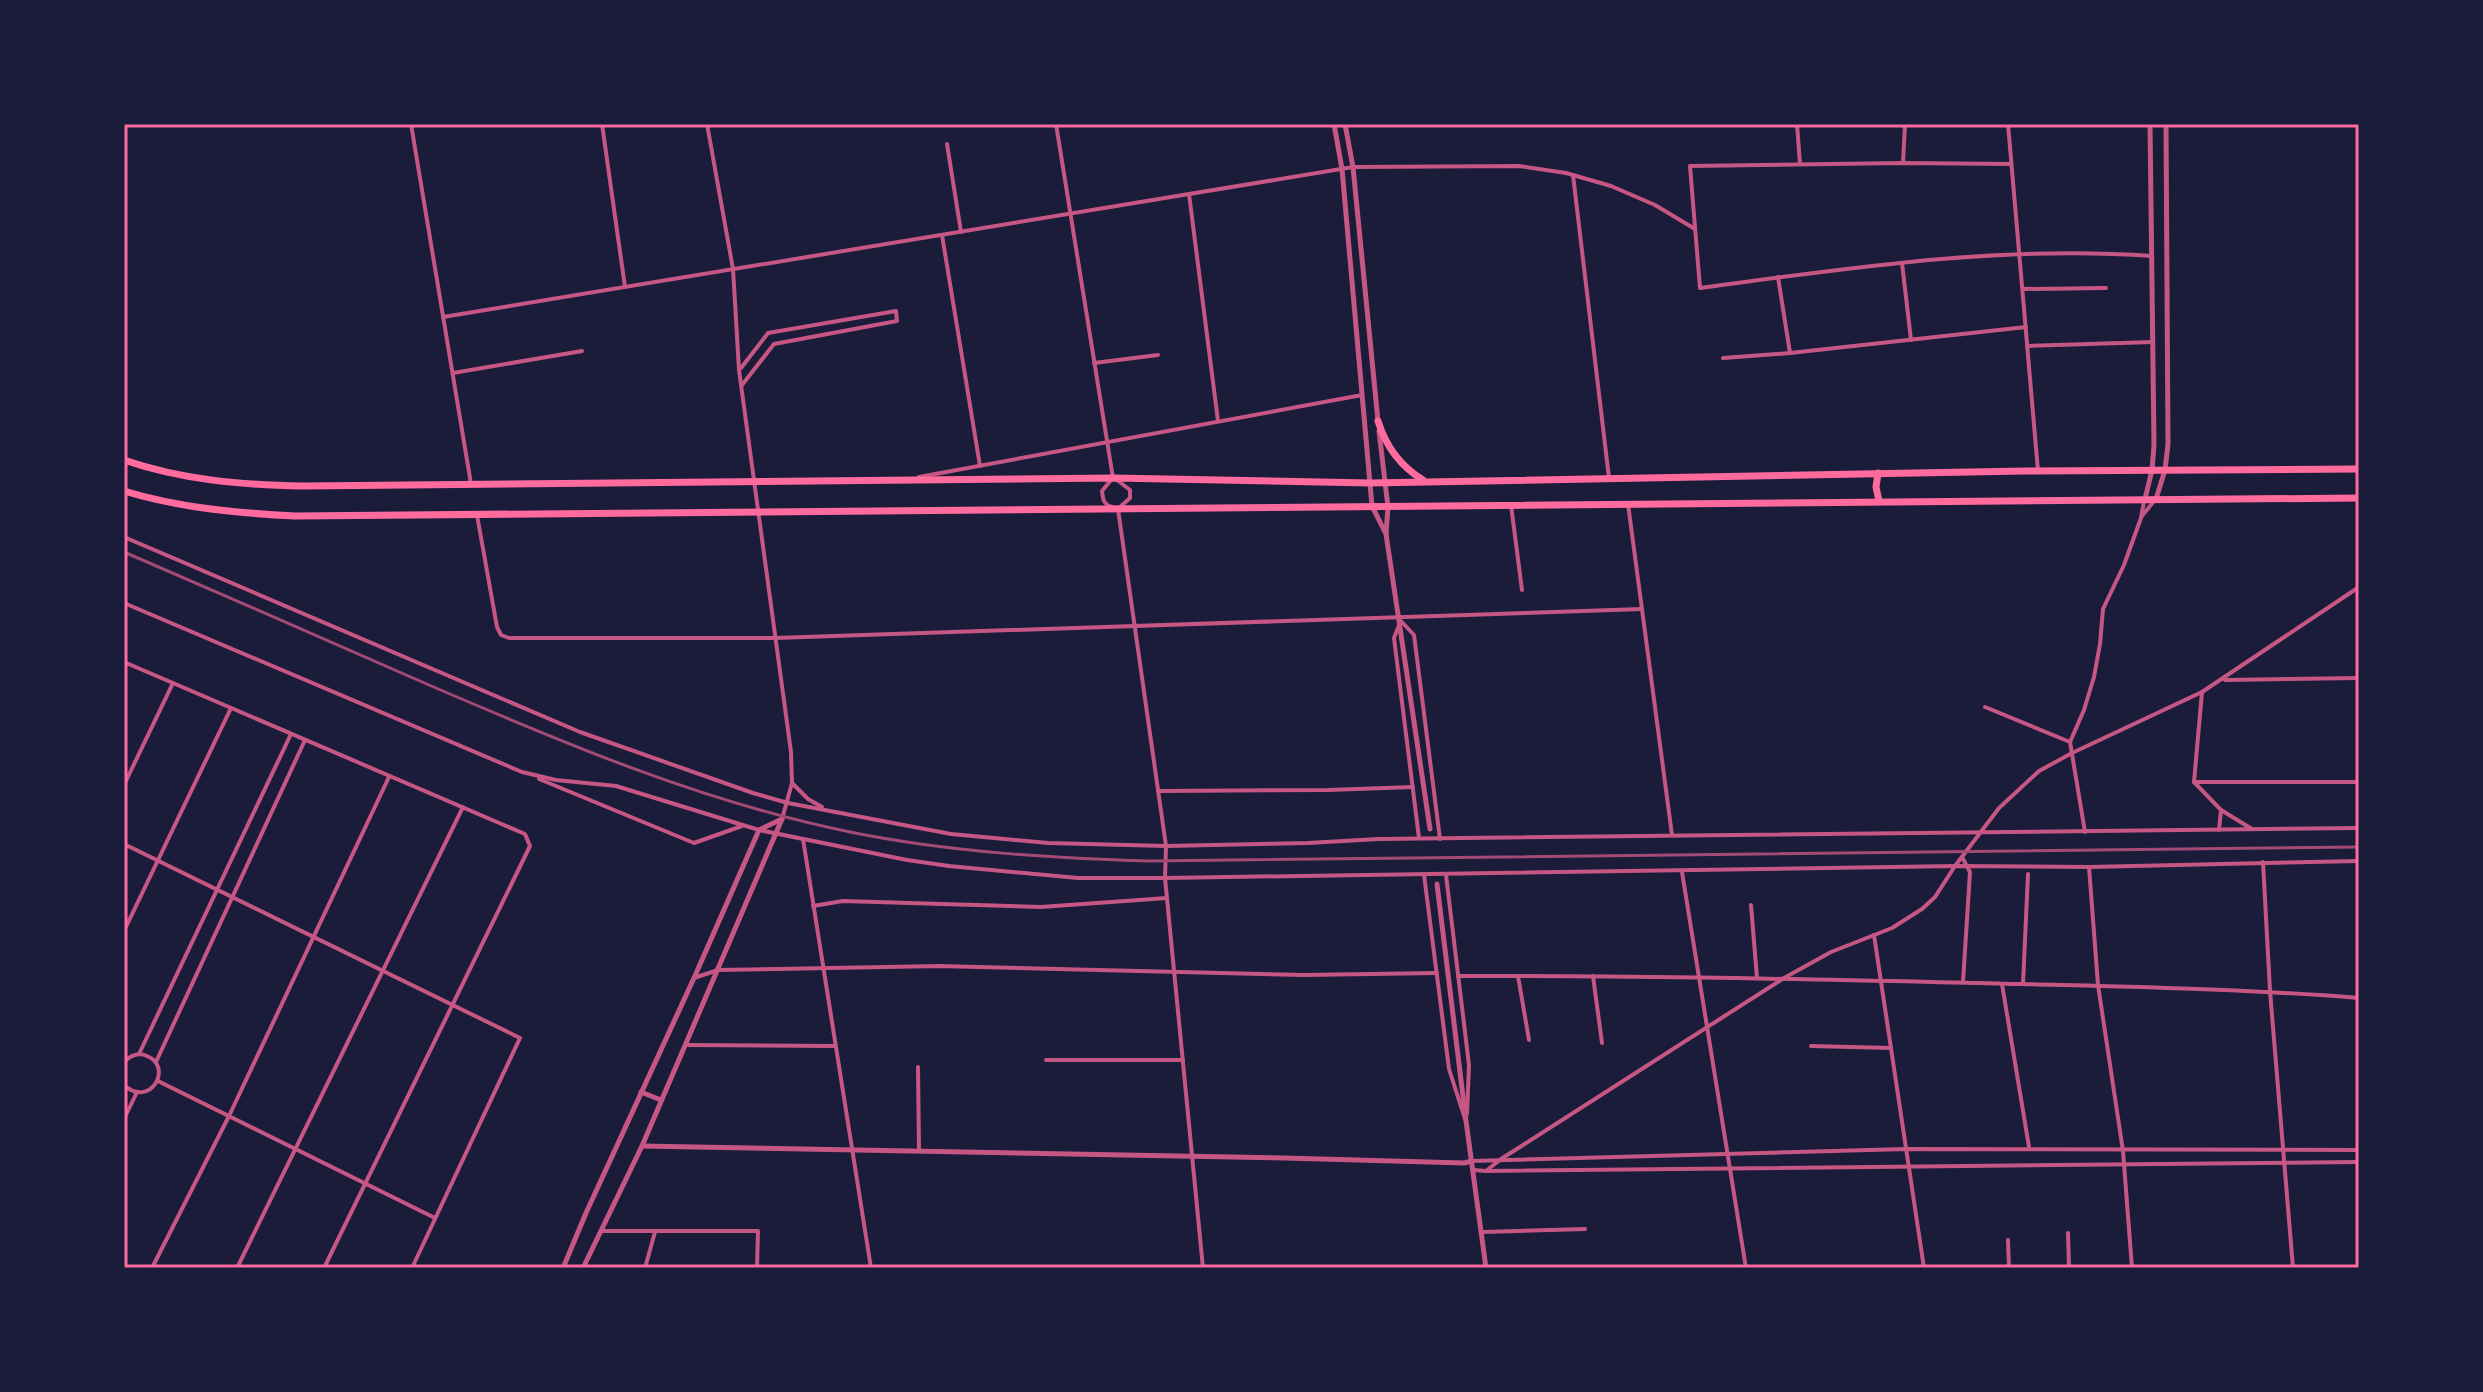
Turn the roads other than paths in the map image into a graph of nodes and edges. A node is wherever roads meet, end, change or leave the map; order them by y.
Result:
1 (421, 124) edge
2 (602, 124) edge
3 (707, 124) edge
4 (1056, 124) edge
5 (1334, 124) edge
6 (1345, 124) edge
7 (1797, 124) edge
8 (1905, 124) edge
9 (2008, 124) edge
10 (2150, 124) edge
11 (2166, 124) edge
12 (412, 125) edge
13 (947, 144) dead end
14 (1903, 163) junction
15 (1800, 164) junction
16 (2011, 164) junction
17 (1353, 167) junction
18 (1342, 169) junction
19 (1573, 175) junction
20 (1189, 194) junction
21 (1070, 214) junction
22 (1695, 229) junction
23 (961, 232) junction
24 (941, 235) junction
25 (2020, 254) junction
26 (2152, 256) junction
27 (1902, 263) junction
28 (733, 269) junction
29 (1778, 277) junction
30 (625, 287) junction
31 (2106, 288) dead end
32 (2023, 289) junction
33 (443, 317) junction
34 (827, 323) junction
35 (2026, 327) junction
36 (828, 334) junction
37 (1911, 340) junction
38 (2153, 342) junction
39 (2027, 346) junction
40 (582, 351) dead end
41 (1790, 353) junction
42 (1158, 355) dead end
43 (1723, 358) dead end
44 (1094, 363) junction
45 (739, 370) junction
46 (453, 373) junction
47 (742, 385) junction
48 (1362, 395) junction
49 (1218, 421) junction
50 (1378, 421) junction
51 (1107, 442) junction
52 (124, 460) edge
53 (980, 466) junction
54 (2359, 469) edge
55 (2152, 470) junction
56 (2165, 470) junction
57 (2038, 471) junction
58 (1878, 473) junction
59 (1113, 478) junction
60 (1609, 478) junction
61 (895, 481) junction
62 (1425, 481) junction
63 (753, 483) junction
64 (1370, 483) junction
65 (1385, 483) junction
66 (471, 484) junction
67 (124, 491) edge
68 (2359, 498) edge
69 (2145, 499) junction
70 (2156, 499) junction
71 (1879, 501) junction
72 (1628, 504) junction
73 (1511, 505) junction
74 (1372, 506) junction
75 (1388, 507) junction
76 (1118, 509) junction
77 (758, 513) junction
78 (477, 515) junction
79 (2141, 518) junction
80 (1386, 534) junction
81 (124, 537) edge
82 (2359, 587) edge
83 (1522, 590) dead end
84 (124, 603) edge
85 (1642, 609) junction
86 (1399, 620) junction
87 (1135, 625) junction
88 (775, 638) junction
89 (124, 662) edge
90 (2359, 678) edge
91 (2223, 680) junction
92 (173, 683) junction
93 (2202, 692) junction
94 (1985, 707) dead end
95 (231, 708) junction
96 (291, 734) junction
97 (305, 740) junction
98 (2070, 742) junction
99 (2072, 753) junction
100 (522, 772) junction
101 (389, 776) junction
102 (2194, 782) junction
103 (2359, 782) edge
104 (792, 783) junction
105 (124, 785) edge
106 (1413, 787) junction
107 (1158, 791) junction
108 (788, 803) junction
109 (463, 807) junction
110 (2221, 810) junction
111 (831, 811) junction
112 (782, 819) junction
113 (744, 825) junction
114 (2359, 828) edge
115 (1430, 829) dead end
116 (2253, 829) junction
117 (759, 830) junction
118 (2219, 830) junction
119 (2085, 832) junction
120 (1979, 833) junction
121 (776, 834) junction
122 (1672, 836) junction
123 (803, 839) junction
124 (1419, 839) junction
125 (1440, 839) junction
126 (124, 844) edge
127 (1166, 846) junction
128 (1962, 857) junction
129 (158, 860) junction
130 (2359, 861) edge
131 (2263, 862) junction
132 (1955, 866) junction
133 (1967, 866) junction
134 (2089, 867) junction
135 (1682, 871) junction
136 (2028, 874) dead end
137 (1424, 875) junction
138 (1446, 875) junction
139 (1165, 878) junction
140 (1437, 884) dead end
141 (217, 889) junction
142 (232, 897) junction
143 (1167, 898) junction
144 (1751, 905) dead end
145 (813, 906) junction
146 (124, 931) edge
147 (1874, 935) junction
148 (314, 937) junction
149 (823, 967) junction
150 (383, 970) junction
151 (718, 970) junction
152 (1174, 972) junction
153 (1437, 973) junction
154 (1458, 976) junction
155 (1518, 976) junction
156 (1593, 976) junction
157 (1698, 977) junction
158 (694, 978) junction
159 (1757, 978) junction
160 (1784, 978) junction
161 (1880, 980) junction
162 (1963, 982) junction
163 (2002, 984) junction
164 (2023, 984) junction
165 (2098, 985) junction
166 (2270, 991) junction
167 (2359, 998) edge
168 (453, 1005) junction
169 (1707, 1028) junction
170 (1529, 1040) dead end
171 (1602, 1043) dead end
172 (685, 1045) junction
173 (836, 1046) junction
174 (1811, 1046) dead end
175 (1891, 1048) junction
176 (139, 1054) junction
177 (1046, 1060) dead end
178 (1183, 1060) junction
179 (124, 1062) edge
180 (156, 1062) junction
181 (918, 1067) dead end
182 (158, 1081) junction
183 (124, 1085) edge
184 (137, 1092) junction
185 (641, 1092) junction
186 (661, 1100) junction
187 (229, 1116) junction
188 (124, 1119) edge
189 (1466, 1121) junction
190 (642, 1146) junction
191 (2029, 1148) junction
192 (295, 1149) junction
193 (1906, 1149) junction
194 (852, 1150) junction
195 (2284, 1150) junction
196 (2359, 1150) edge
197 (919, 1151) junction
198 (2123, 1151) junction
199 (1727, 1152) junction
200 (1192, 1156) junction
201 (1501, 1159) junction
202 (1472, 1161) junction
203 (2359, 1162) edge
204 (1464, 1163) junction
205 (2285, 1163) junction
206 (2124, 1165) junction
207 (1909, 1166) junction
208 (1730, 1168) junction
209 (1473, 1170) junction
210 (1486, 1171) junction
211 (366, 1184) junction
212 (435, 1218) junction
213 (1585, 1229) dead end
214 (599, 1231) junction
215 (655, 1231) junction
216 (1482, 1232) junction
217 (2068, 1233) dead end
218 (2008, 1240) dead end
219 (152, 1268) edge
220 (237, 1268) edge
221 (324, 1268) edge
222 (412, 1268) edge
223 (563, 1268) edge
224 (583, 1268) edge
225 (645, 1268) edge
226 (757, 1268) edge
227 (871, 1268) edge
228 (1203, 1268) edge
229 (1486, 1268) edge
230 (1746, 1268) edge
231 (1924, 1268) edge
232 (2009, 1268) edge
233 (2069, 1268) edge
234 (2132, 1268) edge
235 (2293, 1268) edge

1 - 12 street
2 - 30 street
3 - 28 street
4 - 21 street
5 - 18 street
6 - 17 street
7 - 15 street
8 - 14 street
9 - 16 street
10 - 26 street
11 - 56 street
12 - 33 street
13 - 23 street
14 - 15 street
14 - 16 street
15 - 22 street
16 - 25 street
17 - 18 street
17 - 19 street
17 - 50 street
18 - 20 street
18 - 48 street
19 - 22 street
19 - 60 street
20 - 21 street
20 - 49 street
21 - 23 street
21 - 44 street
22 - 29 street
23 - 24 street
24 - 28 street
24 - 53 street
25 - 26 street
25 - 27 street
25 - 32 street
26 - 38 street
27 - 29 street
27 - 37 street
28 - 30 street
28 - 45 street
29 - 41 street
30 - 33 street
31 - 32 street
32 - 35 street
33 - 46 street
34 - 36 street
34 - 36 street
34 - 45 street
35 - 37 street
35 - 39 street
36 - 47 street
37 - 41 street
38 - 39 street
38 - 55 street
39 - 57 street
40 - 46 street
41 - 43 street
42 - 44 street
44 - 51 street
45 - 47 street
46 - 66 street
47 - 63 street
48 - 49 street
48 - 64 street
49 - 51 street
50 - 62 main road
50 - 65 street
51 - 53 street
51 - 59 street
52 - 66 main road
53 - 61 street
54 - 56 main road
55 - 56 main road
55 - 57 main road
55 - 69 street
56 - 70 street
57 - 58 main road
58 - 60 main road
58 - 71 main road
59 - 61 main road
59 - 64 main road
59 - 76 street
59 - 76 street
60 - 62 main road
61 - 63 main road
62 - 65 main road
63 - 66 main road
63 - 77 street
64 - 65 main road
64 - 74 street
65 - 75 street
67 - 78 main road
68 - 70 main road
69 - 70 main road
69 - 71 main road
69 - 79 street
70 - 79 street
71 - 72 main road
72 - 73 main road
72 - 85 street
73 - 75 main road
73 - 83 street
74 - 75 main road
74 - 76 main road
74 - 80 street
75 - 80 street
76 - 77 main road
76 - 87 street
77 - 78 main road
77 - 88 street
78 - 88 street
79 - 98 street
80 - 86 street
81 - 108 street
82 - 91 street
84 - 100 street
85 - 86 street
85 - 122 street
86 - 87 street
86 - 106 street
86 - 115 street
86 - 125 street
87 - 88 street
87 - 107 street
88 - 104 street
89 - 92 street
90 - 91 street
91 - 93 street
92 - 95 street
92 - 105 street
93 - 99 street
93 - 102 street
94 - 98 street
95 - 96 street
95 - 129 street
96 - 97 street
96 - 141 street
97 - 101 street
97 - 142 street
98 - 99 street
99 - 119 street
99 - 120 street
100 - 113 street
100 - 113 street
101 - 109 street
101 - 148 street
102 - 103 street
102 - 110 street
104 - 108 street
104 - 111 street
106 - 107 street
106 - 124 street
107 - 127 street
108 - 111 street
108 - 112 street
109 - 150 street
109 - 168 street
110 - 116 street
110 - 118 street
111 - 127 street
112 - 117 street
112 - 121 street
113 - 117 street
114 - 116 street
116 - 118 street
117 - 121 street
117 - 158 street
118 - 119 street
119 - 120 street
120 - 122 street
120 - 128 street
121 - 123 street
121 - 151 street
122 - 125 street
123 - 139 street
123 - 145 street
124 - 125 street
124 - 127 street
126 - 129 street
127 - 139 street
128 - 132 street
128 - 133 street
129 - 141 street
129 - 146 street
130 - 131 street
131 - 134 street
131 - 166 street
132 - 133 street
132 - 135 street
132 - 147 street
133 - 134 street
133 - 162 street
134 - 165 street
135 - 138 street
135 - 157 street
136 - 164 street
137 - 138 street
137 - 139 street
137 - 153 street
138 - 154 street
139 - 143 street
140 - 189 street
141 - 142 street
141 - 176 street
142 - 148 street
142 - 180 street
143 - 145 street
143 - 152 street
144 - 159 street
145 - 149 street
147 - 160 street
147 - 161 street
148 - 150 street
148 - 187 street
149 - 151 street
149 - 152 street
149 - 173 street
150 - 168 street
150 - 192 street
151 - 158 street
151 - 172 street
152 - 153 street
152 - 178 street
153 - 189 street
154 - 155 street
154 - 189 street
155 - 156 street
155 - 170 street
156 - 157 street
156 - 171 street
157 - 159 street
157 - 169 street
158 - 185 street
159 - 160 street
160 - 161 street
160 - 169 street
161 - 162 street
161 - 175 street
162 - 163 street
163 - 164 street
163 - 191 street
164 - 165 street
165 - 166 street
165 - 198 street
166 - 167 street
166 - 195 street
168 - 211 street
168 - 212 street
169 - 199 street
169 - 201 street
172 - 173 street
172 - 186 street
173 - 194 street
174 - 175 street
175 - 193 street
176 - 179 street
176 - 180 street
177 - 178 street
178 - 200 street
180 - 182 street
181 - 197 street
182 - 184 street
182 - 187 street
183 - 184 street
184 - 188 street
185 - 186 street
185 - 223 street
186 - 190 street
187 - 192 street
187 - 219 street
189 - 202 street
190 - 194 street
190 - 214 street
191 - 193 street
191 - 198 street
192 - 211 street
192 - 220 street
193 - 199 street
193 - 207 street
194 - 197 street
194 - 227 street
195 - 196 street
195 - 198 street
195 - 205 street
197 - 200 street
198 - 206 street
199 - 201 street
199 - 208 street
200 - 204 street
200 - 228 street
201 - 202 street
201 - 210 street
202 - 204 street
202 - 209 street
203 - 205 street
204 - 209 street
205 - 206 street
205 - 235 street
206 - 207 street
206 - 234 street
207 - 208 street
207 - 231 street
208 - 210 street
208 - 230 street
209 - 210 street
209 - 216 street
211 - 212 street
211 - 221 street
212 - 222 street
213 - 216 street
214 - 215 street
214 - 224 street
215 - 225 street
215 - 226 street
216 - 229 street
217 - 233 street
218 - 232 street

